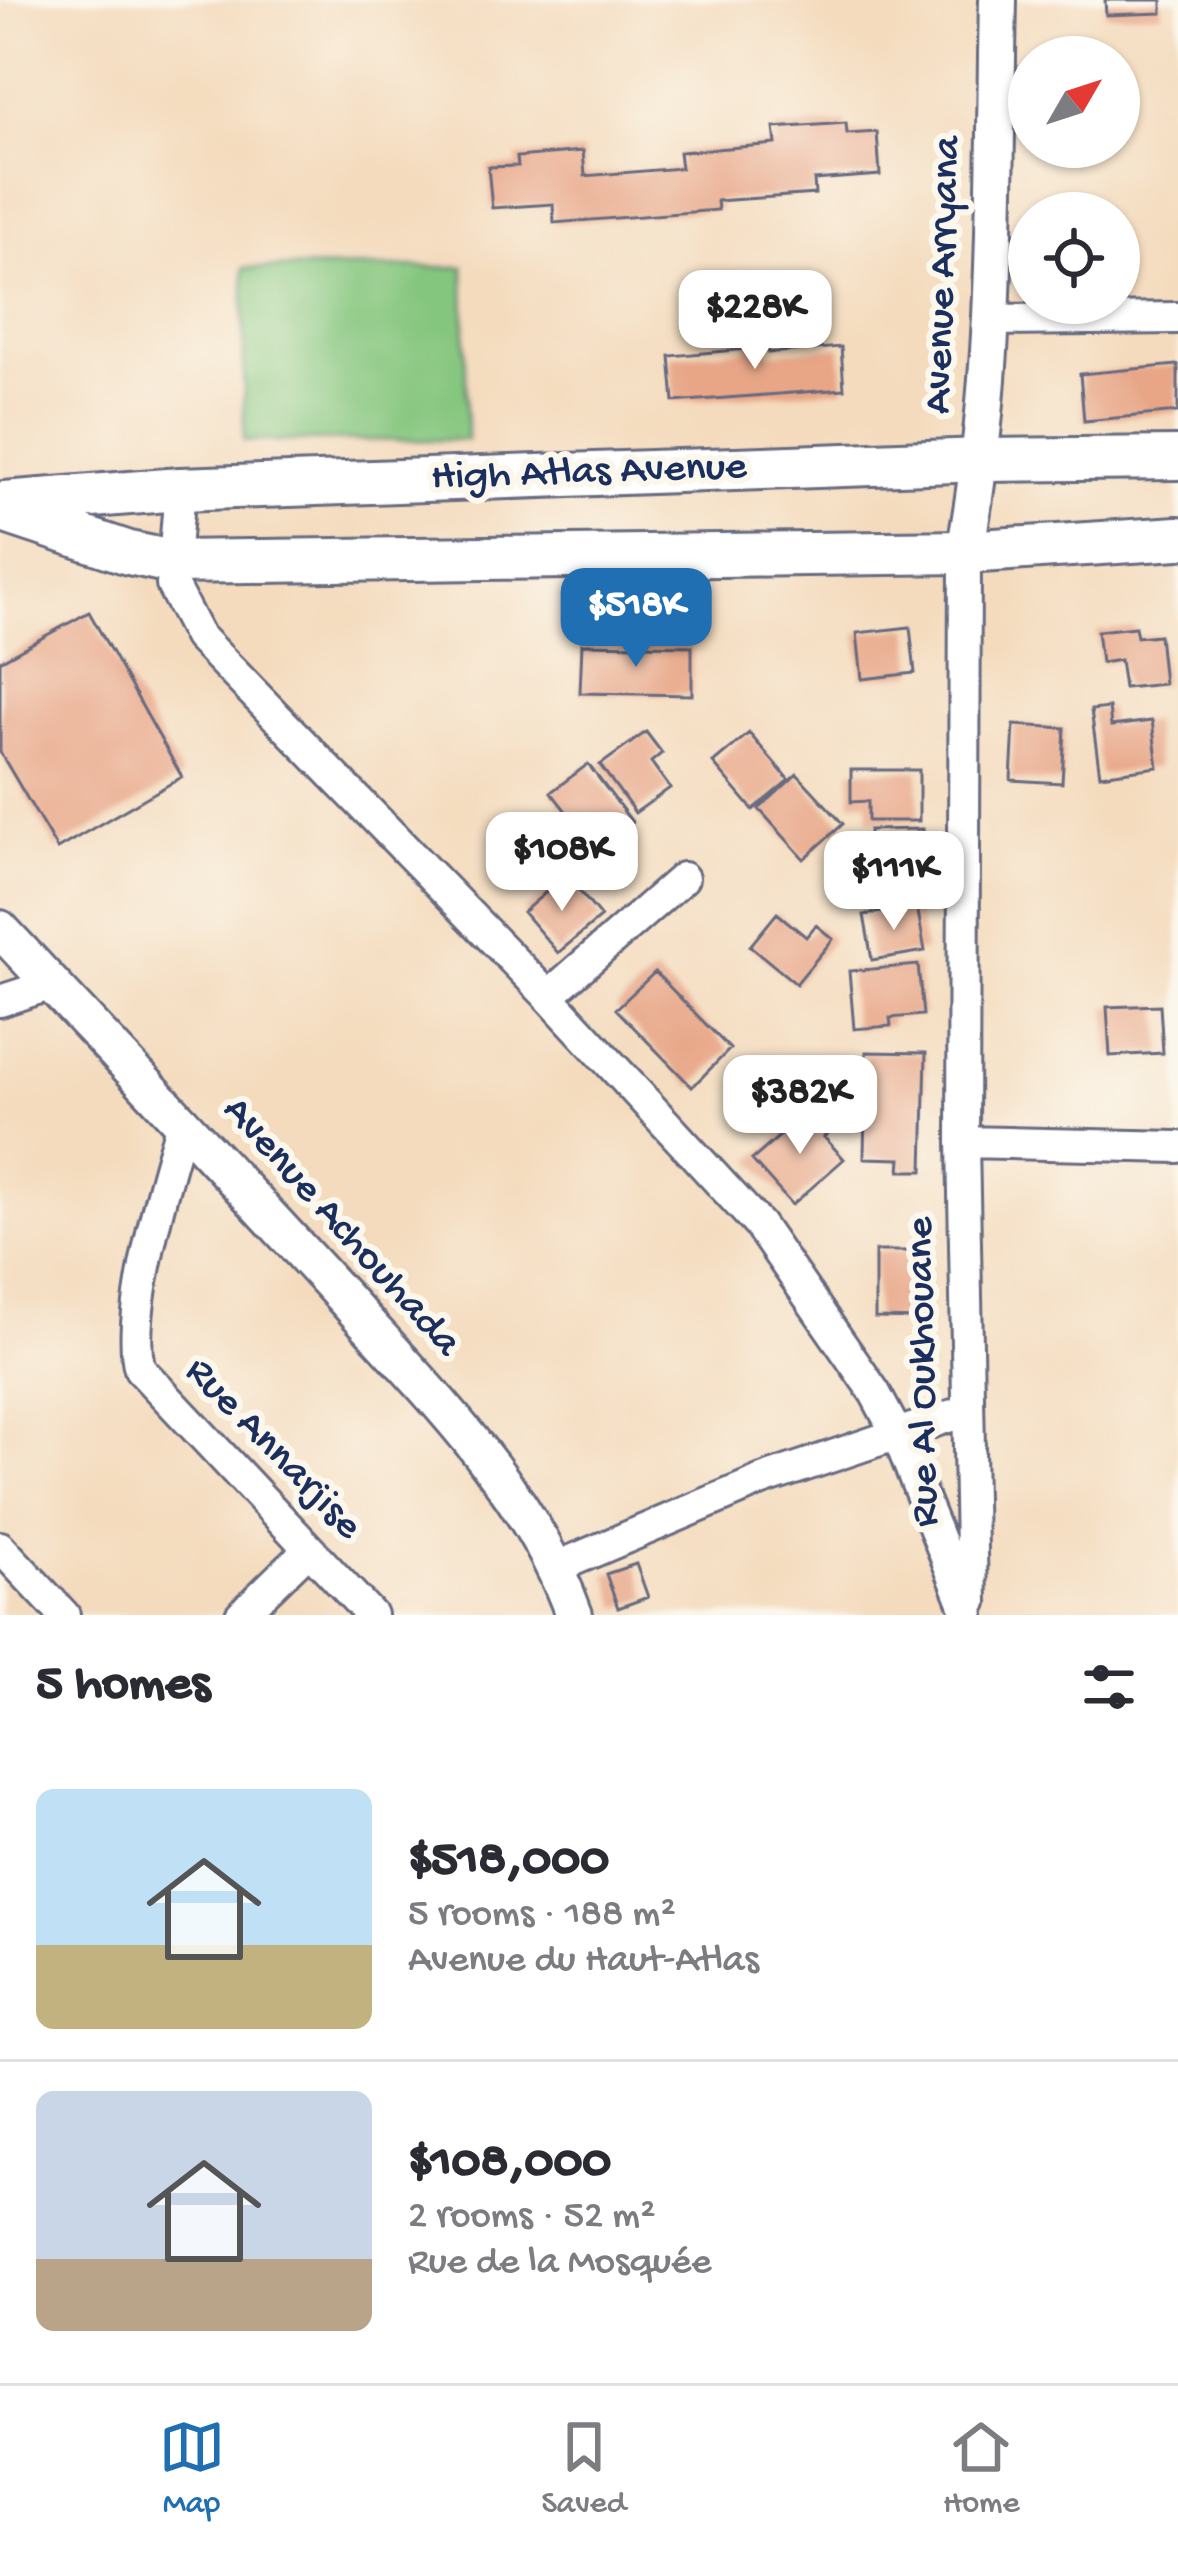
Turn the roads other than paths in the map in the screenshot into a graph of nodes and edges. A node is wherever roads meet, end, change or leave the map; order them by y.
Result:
1 (998, 0) edge
2 (1178, 317) edge
3 (992, 320) junction
4 (1178, 458) edge
5 (982, 460) junction
6 (180, 490) junction
7 (0, 507) edge
8 (1178, 538) edge
9 (965, 552) junction
10 (172, 562) junction
11 (683, 878) dead end
12 (0, 929) edge
13 (52, 985) junction
14 (548, 996) junction
15 (0, 1000) edge
16 (183, 1120) junction
17 (963, 1142) junction
18 (1178, 1147) edge
19 (968, 1410) junction
20 (897, 1434) junction
21 (0, 1546) edge
22 (309, 1549) junction
23 (557, 1567) junction
24 (64, 1615) edge
25 (242, 1615) edge
26 (371, 1615) edge
27 (574, 1615) edge
28 (971, 1615) edge

1 - 3 street, Avenue Arryana
2 - 3 street
3 - 5 street, Avenue Arryana
4 - 5 main road, High Atlas Avenue
5 - 6 main road, High Atlas Avenue
5 - 9 street, Avenue Arryana
6 - 7 main road, High Atlas Avenue
6 - 10 street
7 - 10 main road
8 - 9 main road
9 - 10 main road
9 - 17 street, Rue Al Oukhouane
10 - 14 street
11 - 14 street
12 - 13 street, Avenue Achouhada
13 - 15 street
13 - 16 street, Avenue Achouhada
14 - 20 street
16 - 22 street, Rue Annarjise
16 - 23 street, Avenue Achouhada
17 - 18 street
17 - 19 street, Rue Al Oukhouane
19 - 20 street
19 - 28 street, Rue Al Oukhouane
20 - 23 street
20 - 28 street
21 - 24 street
22 - 25 street
22 - 26 street, Rue Annarjise
23 - 27 street, Avenue Achouhada

